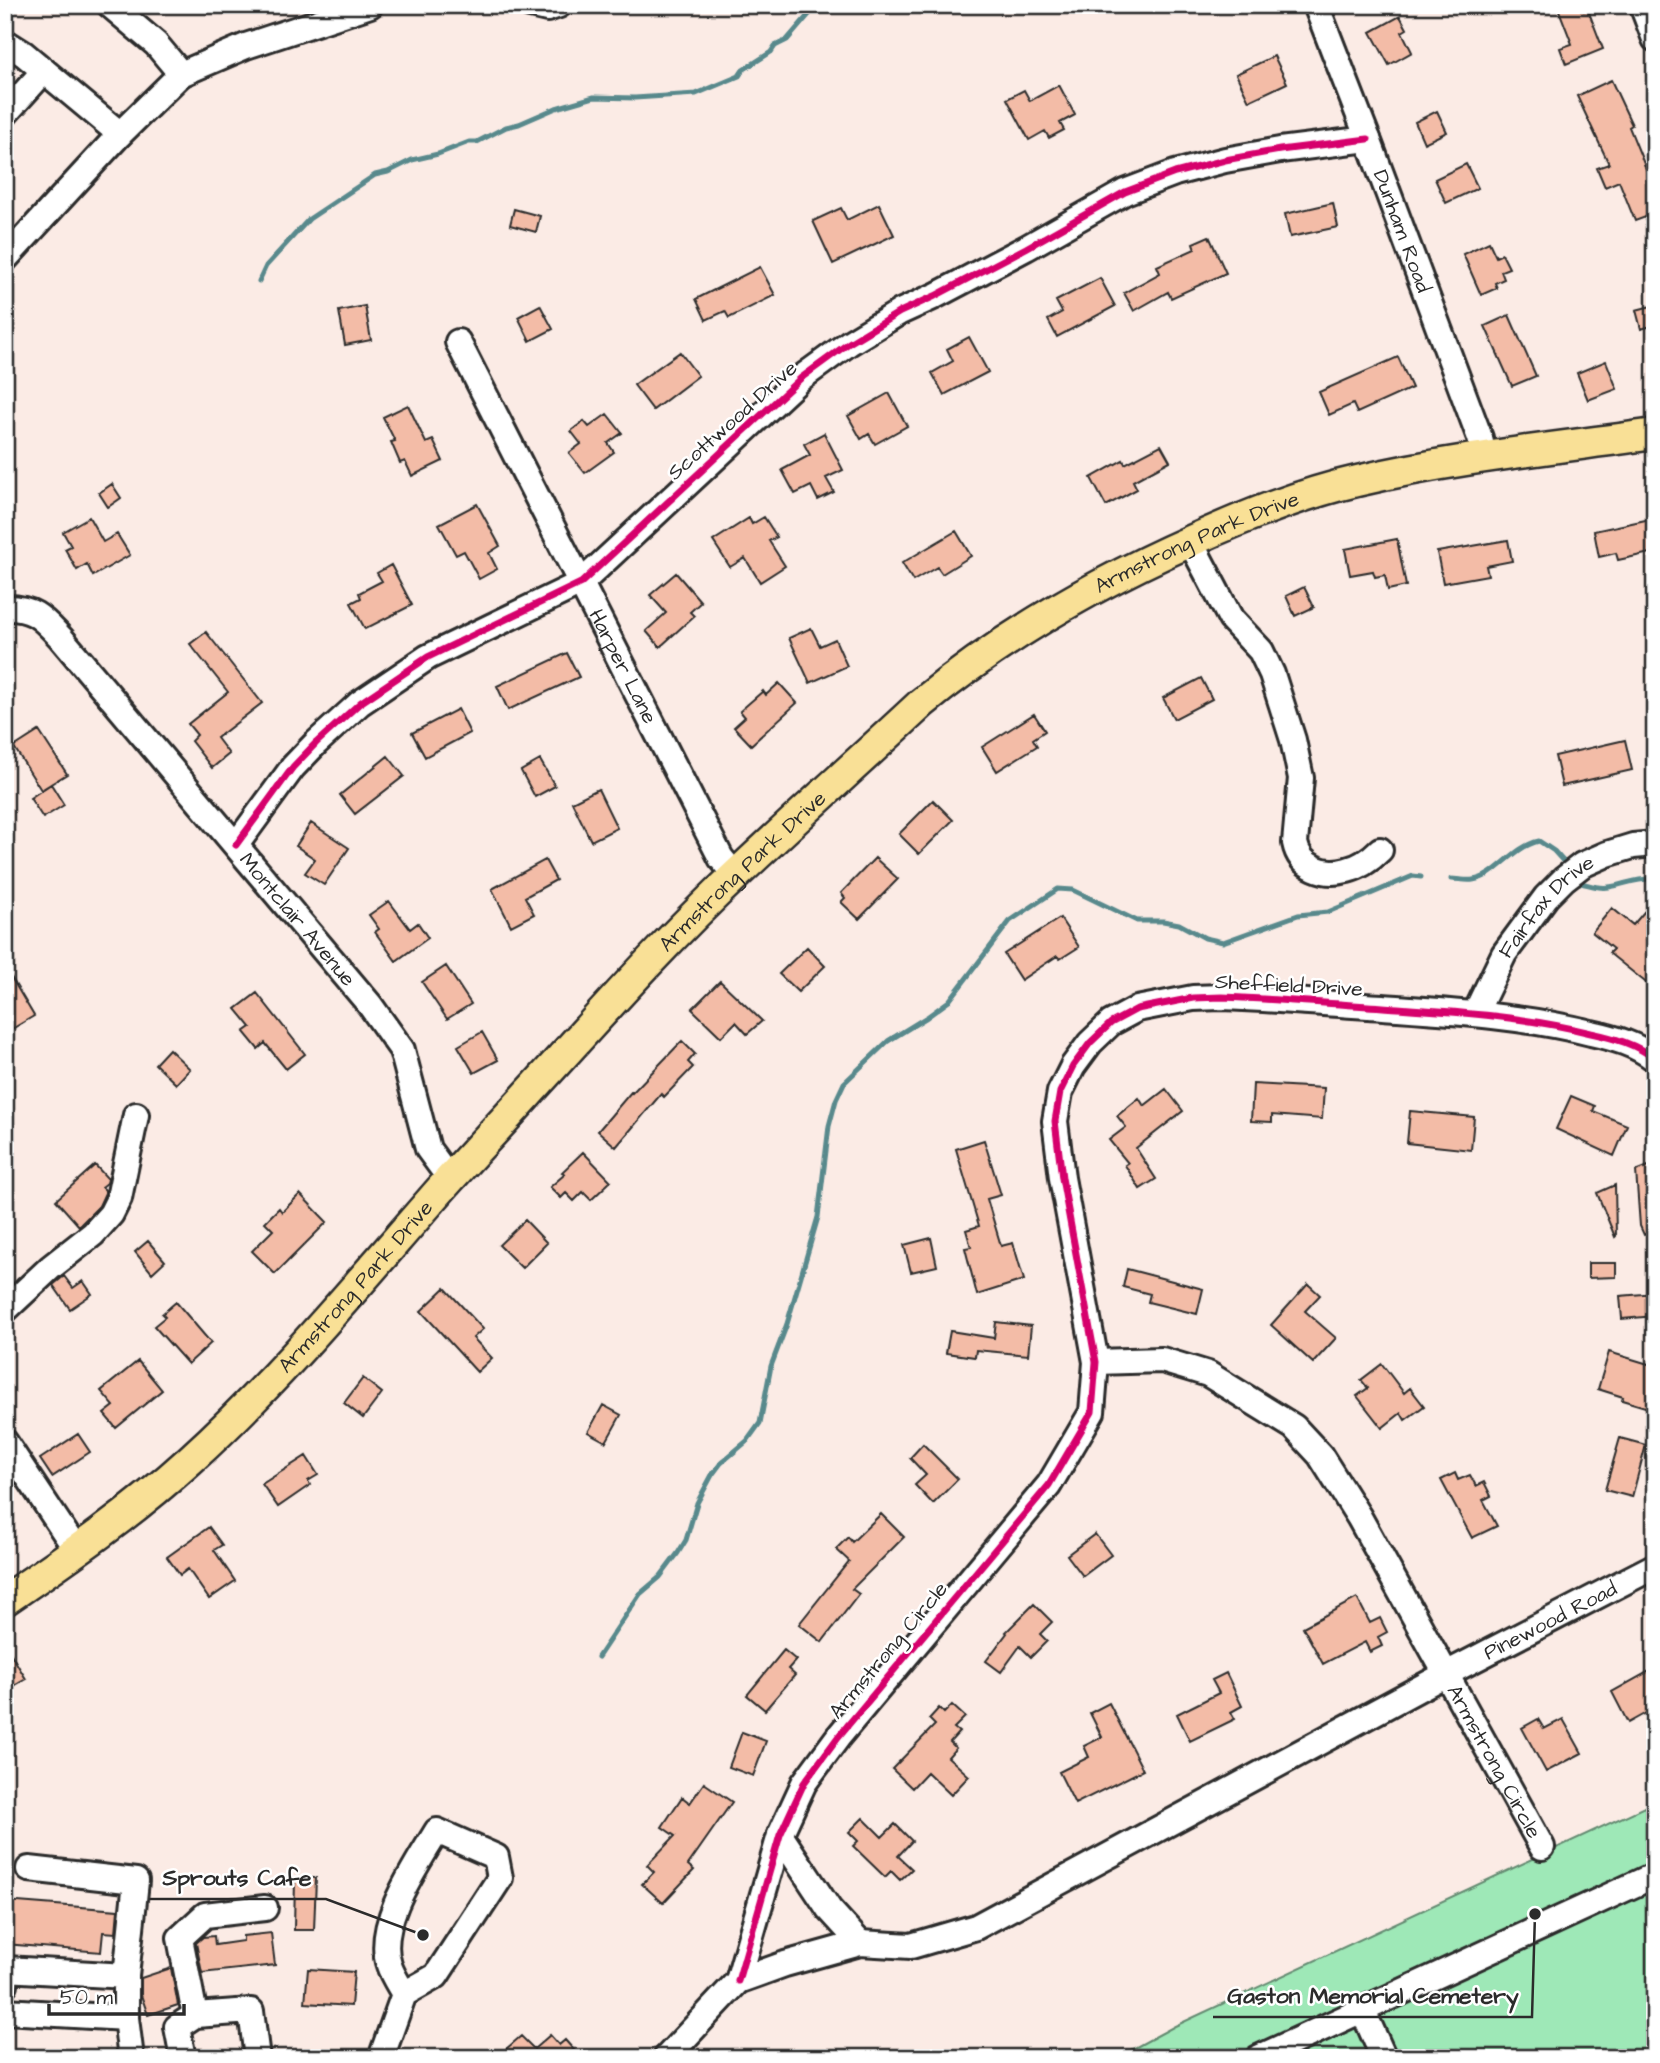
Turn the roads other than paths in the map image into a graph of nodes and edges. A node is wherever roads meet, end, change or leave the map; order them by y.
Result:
1 (110, 5) edge
2 (370, 5) edge
3 (530, 5) edge
4 (559, 5) edge
5 (1316, 5) edge
6 (1642, 5) edge
7 (1655, 39) edge
8 (5, 42) edge
9 (44, 71) junction
10 (181, 74) junction
11 (5, 114) edge
12 (120, 134) junction
13 (1368, 139) junction
14 (5, 259) edge
15 (458, 342) dead end
16 (1655, 434) edge
17 (1484, 457) junction
18 (1190, 541) junction
19 (581, 583) junction
20 (5, 608) edge
21 (1655, 844) edge
22 (236, 845) junction
23 (1380, 850) dead end
24 (735, 875) junction
25 (1475, 1014) junction
26 (1655, 1059) edge
27 (136, 1115) dead end
28 (450, 1179) junction
29 (5, 1310) edge
30 (1096, 1362) junction
31 (5, 1442) edge
32 (76, 1551) junction
33 (1655, 1566) edge
34 (5, 1600) edge
35 (1446, 1674) junction
36 (780, 1835) junction
37 (1542, 1847) dead end
38 (29, 1869) dead end
39 (1655, 1875) edge
40 (265, 1908) dead end
41 (860, 1943) junction
42 (126, 1976) junction
43 (738, 1981) junction
44 (5, 1984) edge
45 (404, 1994) junction
46 (1362, 2009) junction
47 (5, 2011) edge
48 (195, 2015) junction
49 (126, 2018) junction
50 (131, 2058) edge
51 (183, 2058) edge
52 (257, 2058) edge
53 (382, 2058) edge
54 (666, 2058) edge
55 (1258, 2058) edge
56 (1384, 2058) edge

1 - 10 street
2 - 10 street
3 - 4 street
5 - 13 street, Dunham Road
6 - 7 street
8 - 9 street
9 - 11 street
9 - 12 street
10 - 12 street
12 - 14 street
13 - 17 street, Dunham Road
13 - 19 street, Scottwood Drive
15 - 19 street, Harper Lane
16 - 17 main road, Armstrong Park Drive
17 - 18 main road, Armstrong Park Drive
18 - 23 street
18 - 24 main road, Armstrong Park Drive
19 - 22 street, Scottwood Drive
19 - 24 street, Harper Lane
20 - 22 street, Montclair Avenue
21 - 25 street, Fairfax Drive
22 - 28 street, Montclair Avenue
24 - 28 main road, Armstrong Park Drive
25 - 26 street, Sheffield Drive
25 - 30 street, Sheffield Drive
27 - 29 street
28 - 32 main road, Armstrong Park Drive
30 - 35 street, Armstrong Circle
30 - 36 street, Armstrong Circle
31 - 32 street
32 - 34 main road, Armstrong Park Drive
33 - 35 street, Pinewood Road
35 - 37 street, Armstrong Circle
35 - 41 street, Armstrong Circle
36 - 41 street
36 - 43 street, Armstrong Circle
38 - 42 street
39 - 46 street
40 - 48 street
41 - 43 street, Armstrong Circle
42 - 44 street
42 - 49 street
43 - 54 street, Armstrong Circle
45 - 45 street
45 - 53 street
46 - 55 street
46 - 56 street
47 - 49 street
48 - 51 street
48 - 52 street
49 - 50 street

